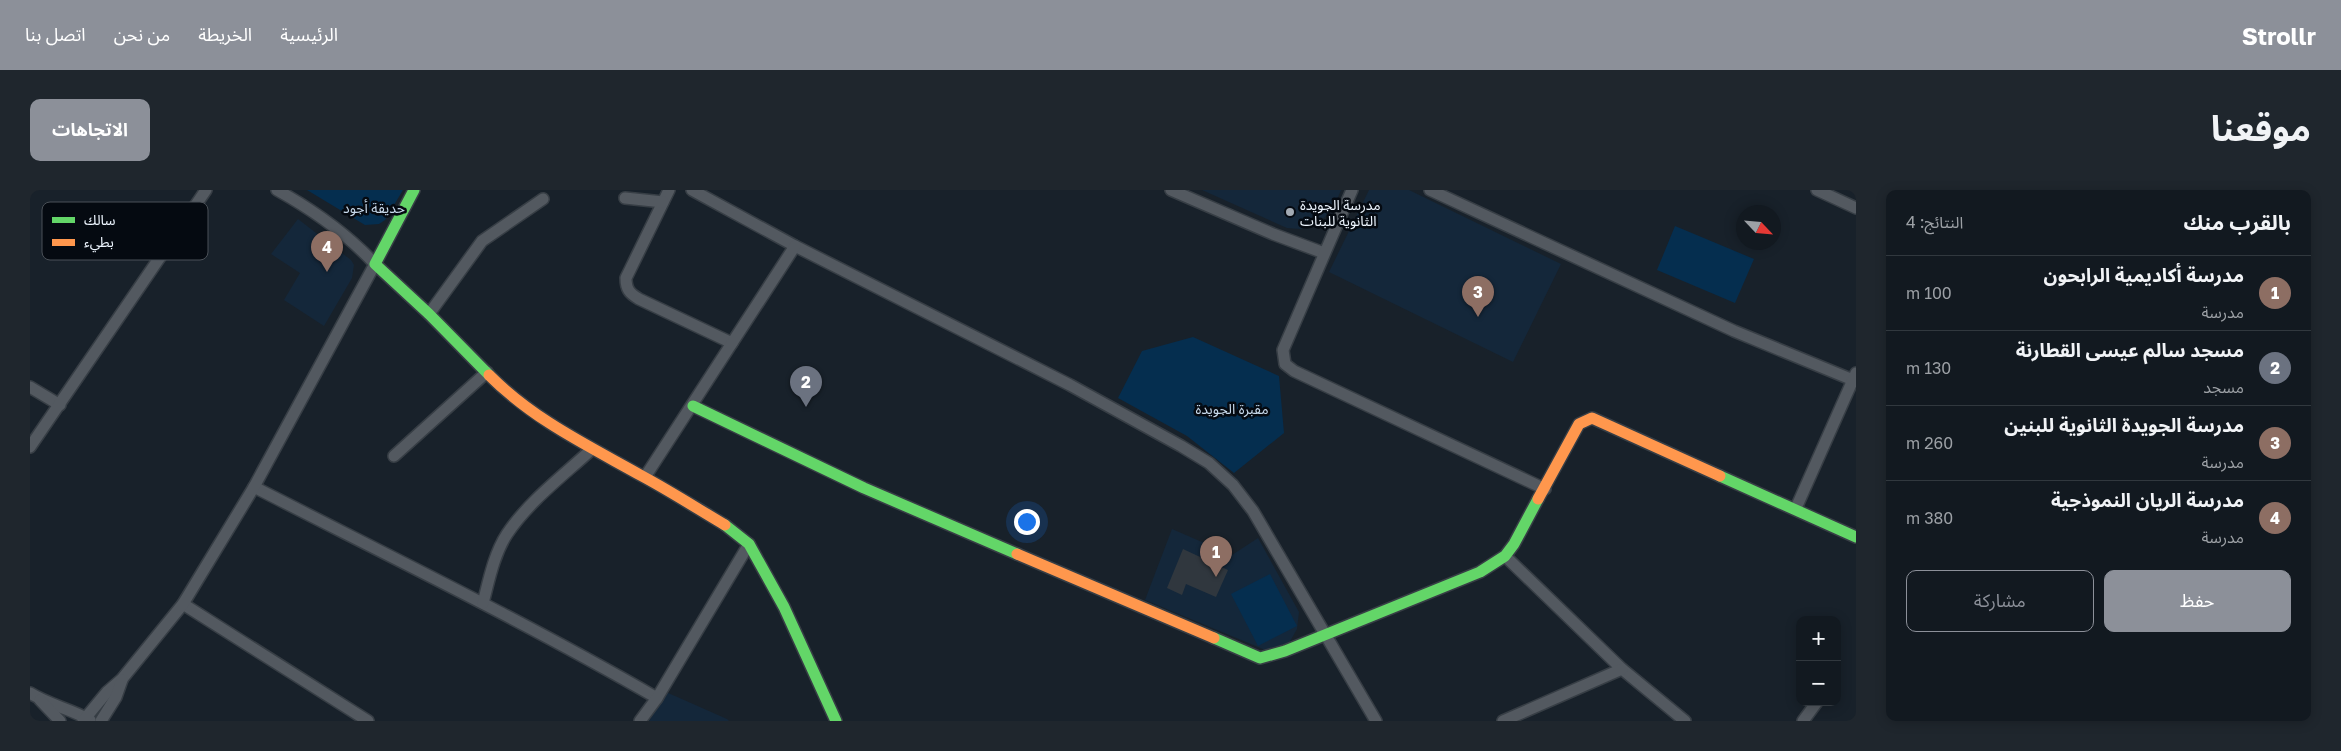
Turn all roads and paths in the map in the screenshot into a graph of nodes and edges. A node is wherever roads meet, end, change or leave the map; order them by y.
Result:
1 (206, 190) edge
2 (277, 190) edge
3 (414, 190) edge
4 (669, 190) edge
5 (692, 190) edge
6 (1171, 190) edge
7 (1352, 190) edge
8 (1430, 190) edge
9 (1817, 190) edge
10 (625, 198) dead end
11 (543, 200) dead end
12 (198, 202) edge
13 (663, 202) junction
14 (1856, 208) edge
15 (794, 246) junction
16 (1324, 253) junction
17 (159, 260) edge
18 (376, 264) junction
19 (430, 314) junction
20 (732, 343) junction
21 (487, 372) junction
22 (1854, 377) edge
23 (30, 387) edge
24 (60, 406) junction
25 (693, 406) junction
26 (30, 448) edge
27 (592, 449) junction
28 (394, 456) dead end
29 (645, 476) junction
30 (254, 487) junction
31 (1545, 489) junction
32 (1796, 508) junction
33 (1856, 536) edge
34 (749, 544) junction
35 (1505, 556) junction
36 (483, 603) junction
37 (183, 604) junction
38 (1327, 634) junction
39 (1622, 670) junction
40 (122, 679) junction
41 (30, 693) edge
42 (657, 698) junction
43 (40, 700) junction
44 (1814, 706) edge
45 (87, 720) edge
46 (60, 721) edge
47 (101, 721) edge
48 (368, 721) edge
49 (640, 721) edge
50 (836, 721) edge
51 (1376, 721) edge
52 (1503, 721) edge
53 (1685, 721) edge
54 (1803, 721) edge

1 - 12 street
2 - 18 street
3 - 18 street
4 - 13 street
5 - 15 street
6 - 16 street
7 - 16 street
8 - 22 street
9 - 14 street
10 - 13 street
11 - 19 street
13 - 20 street
15 - 20 street
15 - 38 street
16 - 31 street
17 - 24 street
18 - 19 street
18 - 30 street
19 - 21 street
20 - 25 street
21 - 27 street
21 - 28 street
22 - 32 street
23 - 24 street
24 - 26 street
25 - 29 street
25 - 38 street
27 - 29 street
27 - 36 street
29 - 34 street
30 - 36 street
30 - 37 street
31 - 32 street
31 - 35 street
32 - 33 street
34 - 42 street
34 - 50 street
35 - 38 street
35 - 39 street
36 - 42 street
37 - 40 street
37 - 48 street
38 - 51 street
39 - 52 street
39 - 53 street
40 - 45 street
40 - 47 street
41 - 43 street
42 - 49 street
43 - 45 street
43 - 46 street
44 - 54 street

